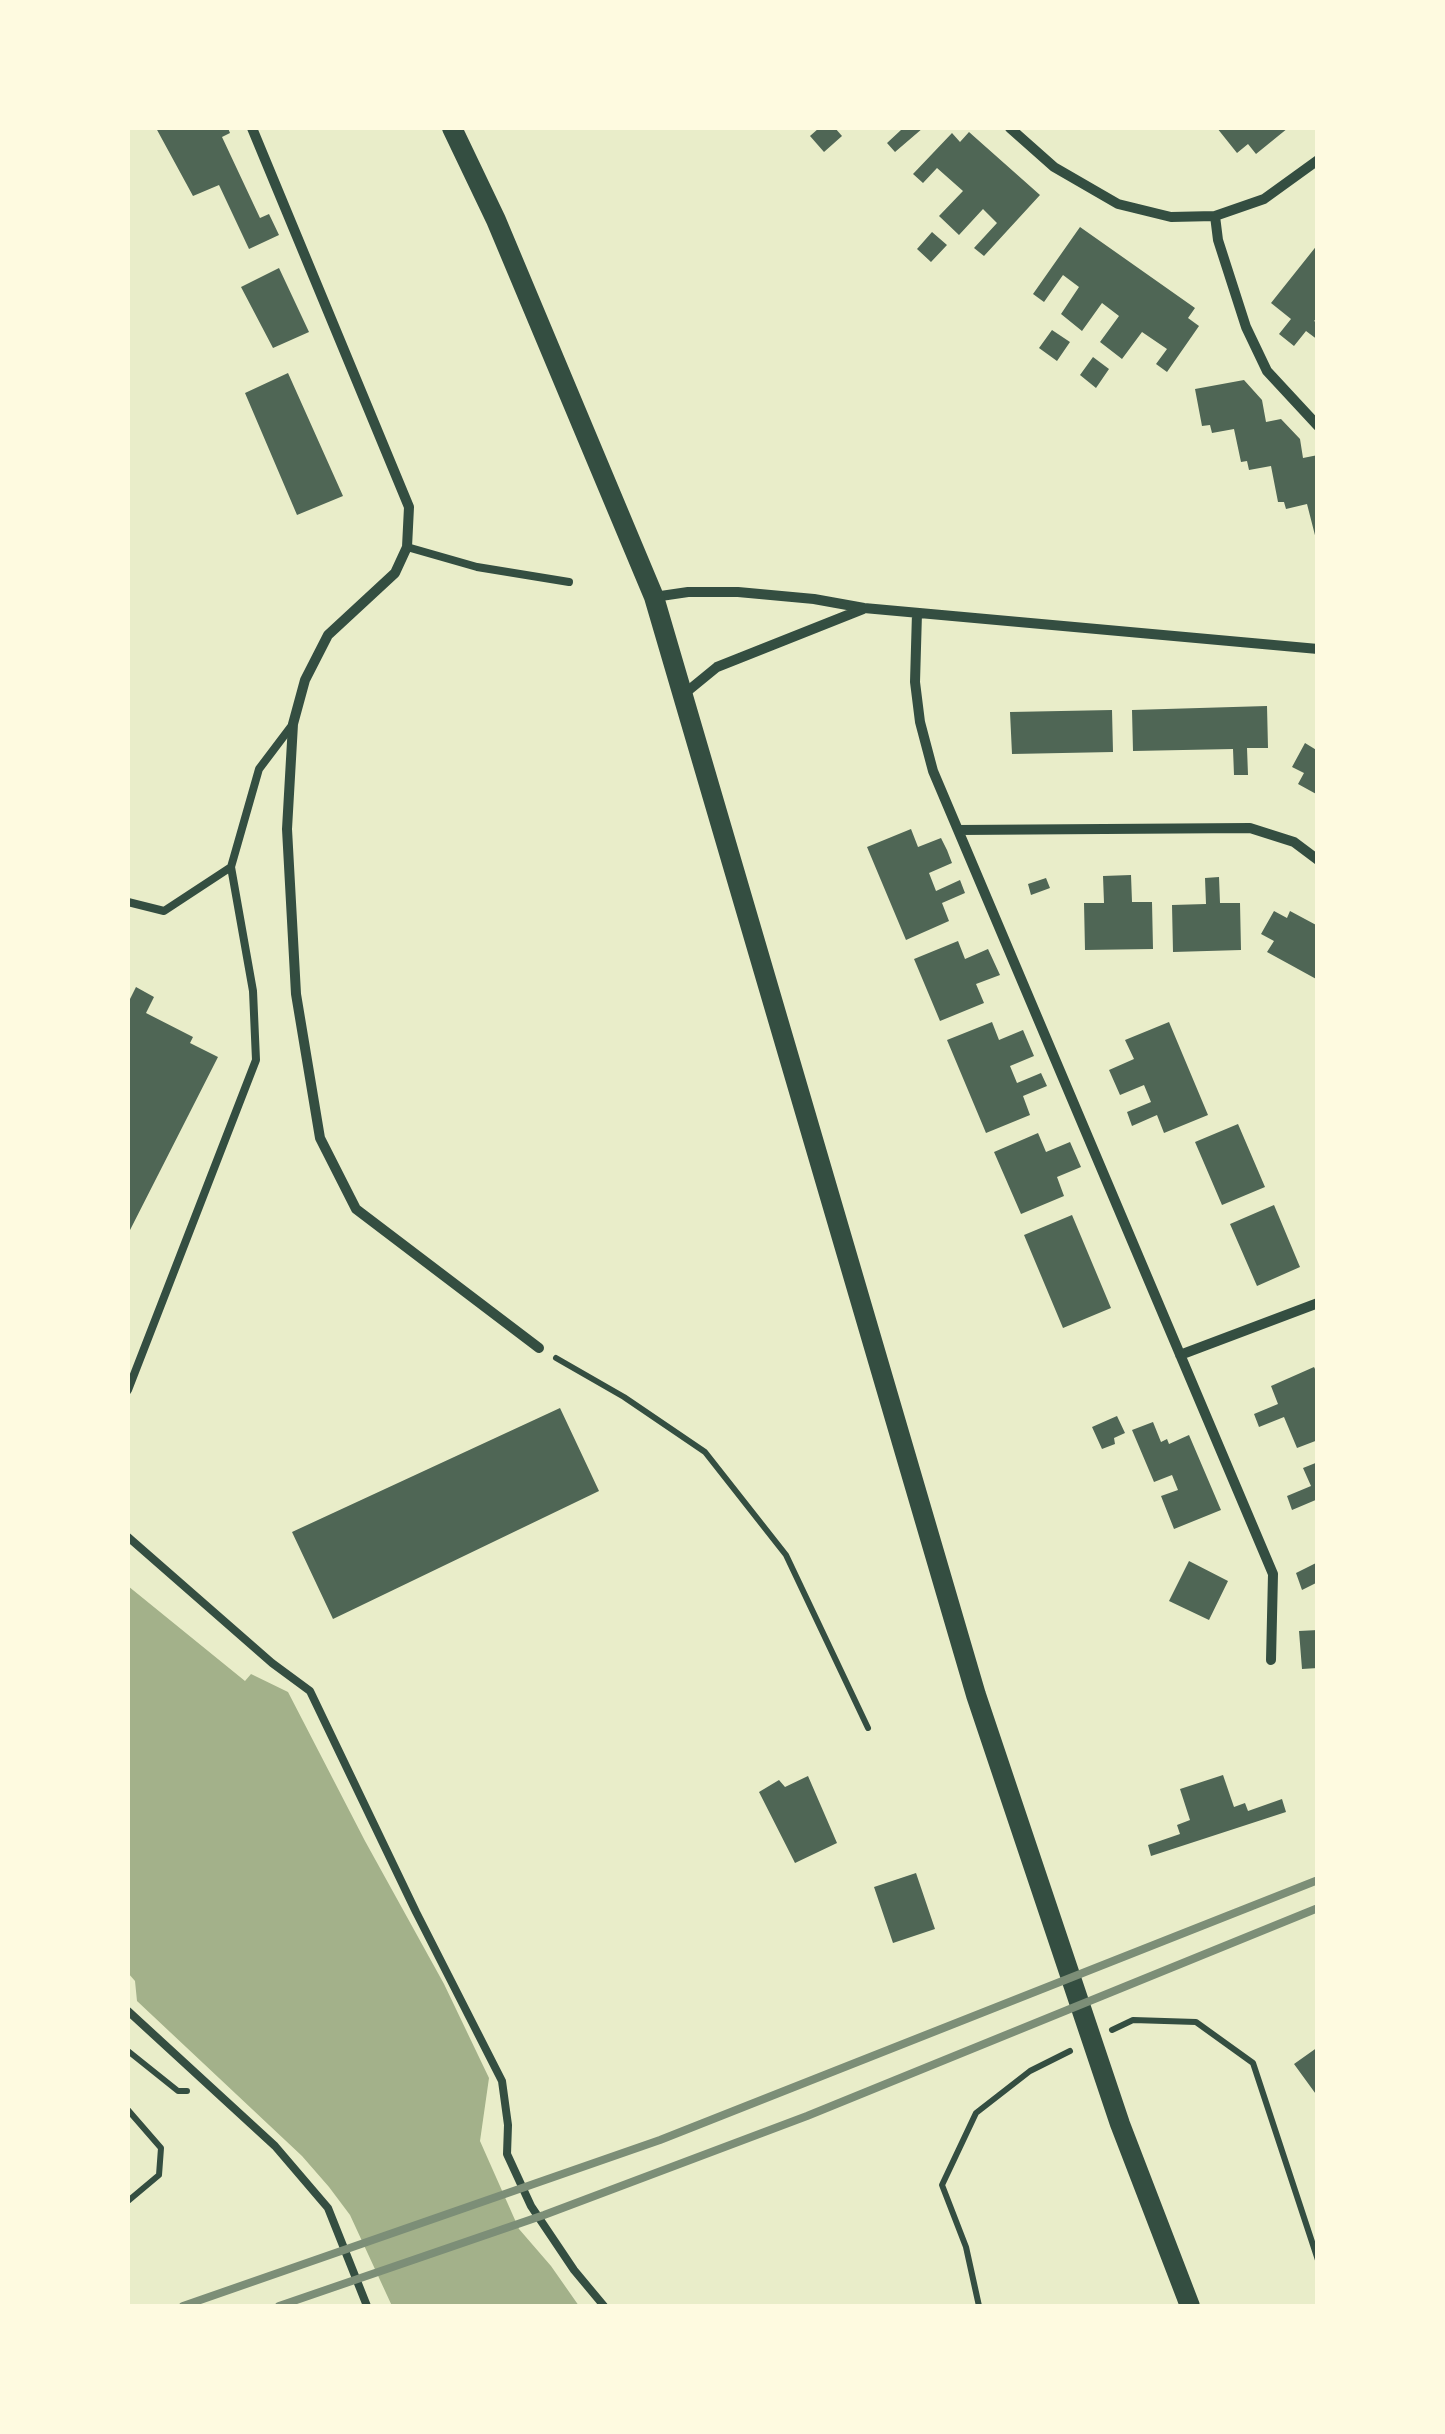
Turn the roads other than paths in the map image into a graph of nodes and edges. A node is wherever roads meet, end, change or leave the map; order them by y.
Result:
1 (252, 128) edge
2 (452, 128) edge
3 (1010, 128) edge
4 (1318, 160) edge
5 (1215, 216) junction
6 (1318, 426) edge
7 (407, 547) junction
8 (568, 582) dead end
9 (654, 597) junction
10 (864, 608) junction
11 (917, 613) junction
12 (1318, 649) edge
13 (684, 694) junction
14 (294, 724) junction
15 (958, 830) junction
16 (1318, 860) edge
17 (231, 867) junction
18 (128, 902) edge
19 (1318, 1303) edge
20 (539, 1348) road end
21 (1180, 1354) junction
22 (128, 1390) edge
23 (128, 1537) edge
24 (1271, 1660) dead end
25 (128, 2011) edge
26 (367, 2306) edge
27 (604, 2306) edge
28 (1190, 2306) edge

1 - 7 street
2 - 9 main road
3 - 5 street
4 - 5 street
5 - 6 street
7 - 8 lane
7 - 14 street
9 - 10 street
9 - 13 main road
10 - 11 street
10 - 13 street
11 - 12 street
11 - 15 street
13 - 28 main road
14 - 17 lane
14 - 20 street
15 - 16 street
15 - 21 street
17 - 18 lane
17 - 22 lane
19 - 21 street
21 - 24 street
23 - 27 lane
25 - 26 lane

